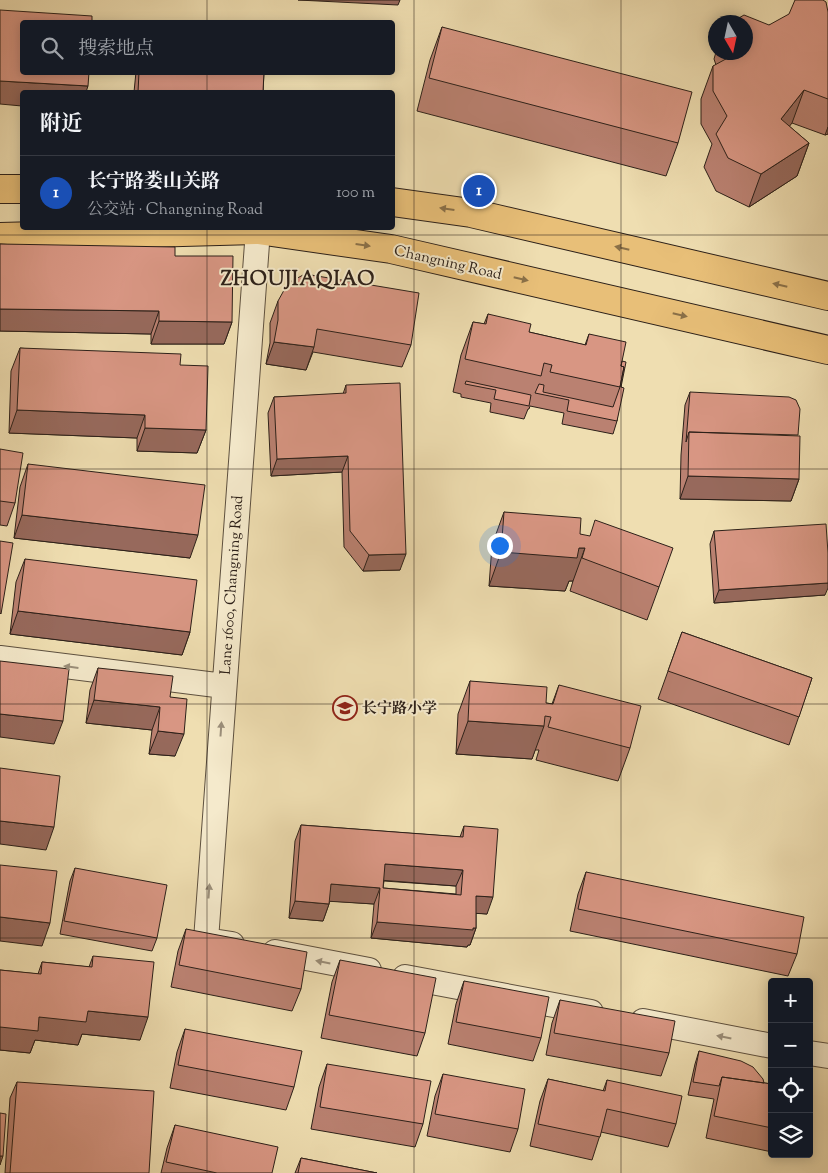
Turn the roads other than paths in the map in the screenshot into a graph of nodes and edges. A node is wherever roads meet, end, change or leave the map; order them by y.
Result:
1 (0, 189) edge
2 (20, 189) edge
3 (395, 202) edge
4 (258, 230) junction
5 (0, 237) edge
6 (828, 296) edge
7 (828, 350) edge
8 (0, 658) edge
9 (224, 686) junction
10 (768, 1045) edge
11 (813, 1053) edge
12 (828, 1056) edge

1 - 2 main road
6 -> 3 main road
4 - 5 main road, Changning Road
4 -> 7 main road, Changning Road
4 - 9 street, Lane 1600, Changning Road
9 -> 8 street
10 -> 9 street, Lane 1600, Changning Road
11 - 12 street

